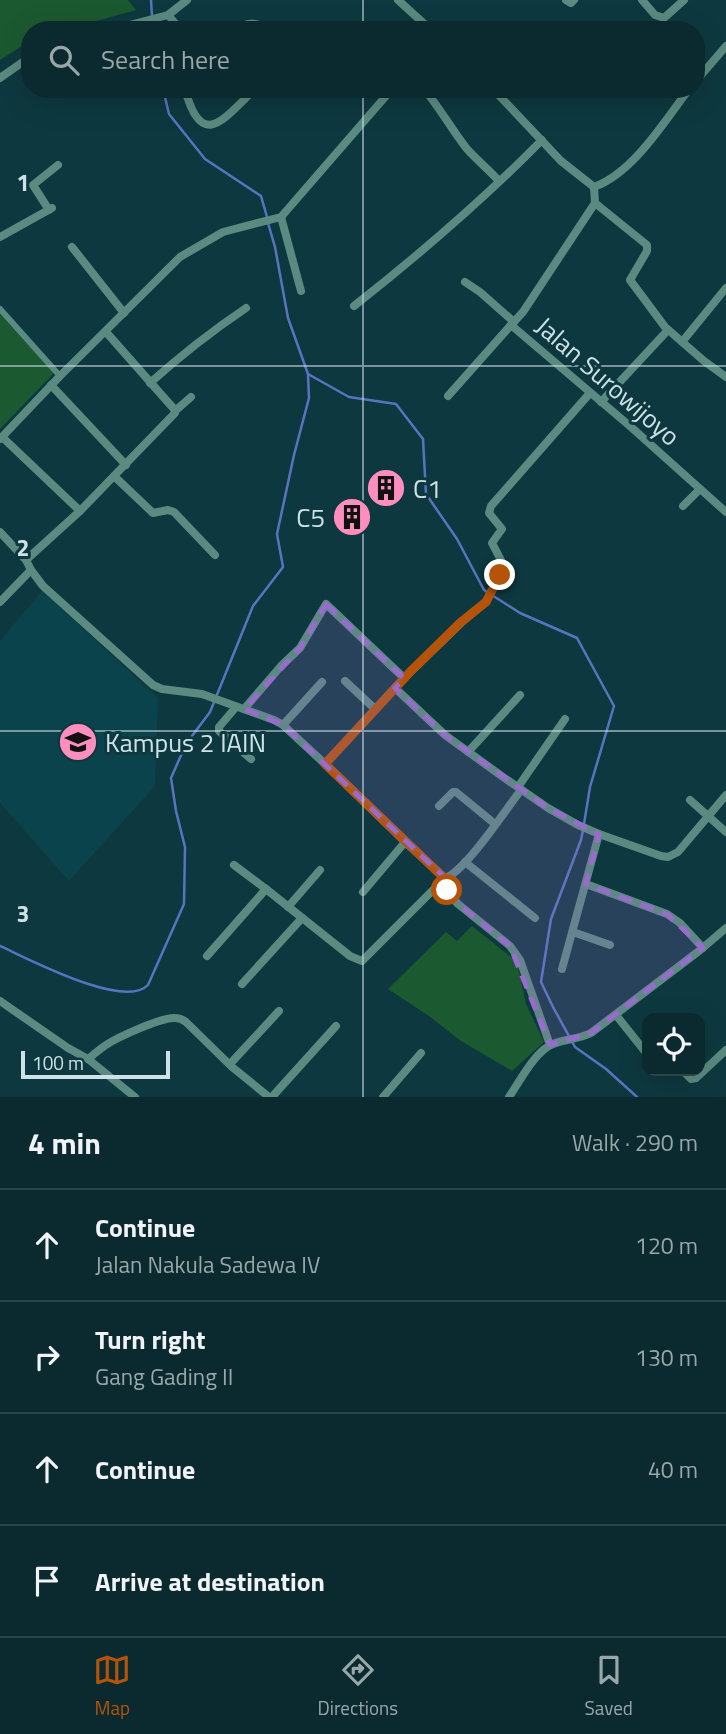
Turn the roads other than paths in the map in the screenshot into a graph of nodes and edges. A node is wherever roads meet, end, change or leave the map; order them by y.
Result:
1 (187, 0) edge
2 (566, 0) edge
3 (574, 0) edge
4 (642, 0) edge
5 (684, 0) edge
6 (403, 1) edge
7 (166, 16) junction
8 (146, 21) edge
9 (171, 21) edge
10 (422, 21) edge
11 (726, 46) edge
12 (21, 63) edge
13 (705, 70) edge
14 (0, 78) edge
15 (188, 98) edge
16 (245, 98) edge
17 (384, 98) edge
18 (432, 98) edge
19 (502, 98) edge
20 (682, 98) edge
21 (542, 140) junction
22 (58, 165) dead end
23 (499, 181) junction
24 (594, 187) junction
25 (596, 203) junction
26 (279, 218) junction
27 (0, 237) edge
28 (72, 247) dead end
29 (465, 282) dead end
30 (726, 288) edge
31 (301, 291) dead end
32 (354, 306) dead end
33 (246, 308) dead end
34 (0, 309) edge
35 (124, 313) junction
36 (512, 324) junction
37 (668, 330) junction
38 (106, 332) junction
39 (682, 342) junction
40 (60, 376) junction
41 (726, 377) edge
42 (150, 383) junction
43 (51, 386) junction
44 (590, 393) junction
45 (448, 396) dead end
46 (191, 397) dead end
47 (601, 402) junction
48 (175, 411) junction
49 (1, 438) edge
50 (126, 465) junction
51 (114, 476) junction
52 (700, 489) junction
53 (683, 506) dead end
54 (80, 511) junction
55 (726, 512) edge
56 (0, 532) edge
57 (215, 555) dead end
58 (26, 560) junction
59 (31, 570) junction
60 (0, 602) edge
61 (404, 678) junction
62 (345, 681) dead end
63 (322, 682) dead end
64 (395, 688) junction
65 (520, 695) dead end
66 (240, 708) junction
67 (375, 709) junction
68 (565, 719) dead end
69 (283, 725) junction
70 (468, 752) junction
71 (251, 759) dead end
72 (325, 764) junction
73 (520, 789) junction
74 (726, 795) edge
75 (690, 800) dead end
76 (439, 806) dead end
77 (708, 816) junction
78 (495, 824) junction
79 (726, 832) edge
80 (595, 833) junction
81 (405, 842) junction
82 (466, 862) junction
83 (234, 865) dead end
84 (320, 870) dead end
85 (444, 878) junction
86 (586, 884) junction
87 (266, 889) junction
88 (363, 892) dead end
89 (288, 907) junction
90 (302, 918) junction
91 (535, 918) dead end
92 (726, 928) edge
93 (573, 932) junction
94 (610, 945) dead end
95 (703, 948) junction
96 (207, 956) dead end
97 (562, 968) dead end
98 (242, 984) dead end
99 (0, 1001) edge
100 (279, 1011) dead end
101 (616, 1015) junction
102 (336, 1026) dead end
103 (550, 1045) junction
104 (642, 1048) edge
105 (726, 1049) edge
106 (421, 1053) dead end
107 (88, 1059) junction
108 (230, 1065) junction
109 (705, 1068) edge
110 (135, 1097) edge
111 (270, 1097) edge
112 (383, 1097) edge
113 (509, 1097) edge

1 - 7 street
2 - 3 street
4 - 5 street
6 - 10 street
7 - 8 street
7 - 9 street
11 - 13 street
12 - 14 street
15 - 16 street
17 - 26 street
18 - 23 street
19 - 21 street
20 - 24 street
21 - 23 street
21 - 24 street
22 - 27 street
23 - 32 street
24 - 25 street
25 - 36 street, Jalan Surowijoyo
25 - 37 street
26 - 31 street
26 - 35 street
28 - 35 street
29 - 36 street
30 - 39 street
33 - 42 street
34 - 40 street
35 - 38 street
36 - 44 street, Jalan Surowijoyo
36 - 45 street
37 - 39 street
37 - 47 street
38 - 40 street
38 - 42 street
39 - 41 street
40 - 43 street
42 - 48 street
43 - 49 street
43 - 50 street
44 - 47 street, Jalan Surowijoyo
44 - 61 street
46 - 48 street
47 - 52 street, Jalan Surowijoyo
48 - 50 street
49 - 54 street
50 - 51 street
51 - 54 street
51 - 57 street
52 - 53 street
52 - 55 street, Jalan Surowijoyo
54 - 58 street
56 - 58 street
58 - 59 street
59 - 60 street
59 - 66 street
61 - 64 street
61 - 66 street
62 - 67 street
63 - 69 street
64 - 67 street
64 - 70 street
65 - 70 street
66 - 69 street
66 - 71 street
67 - 72 street
68 - 73 street
69 - 72 street
70 - 73 street
72 - 81 street
73 - 78 street
73 - 80 street
74 - 77 street
75 - 77 street
76 - 78 street
77 - 79 street
77 - 80 street
78 - 82 street
80 - 86 street
81 - 85 street
81 - 88 street
82 - 85 street
82 - 91 street
83 - 87 street
84 - 89 street
85 - 90 street
85 - 103 street
86 - 93 street
86 - 95 street
87 - 89 street
87 - 96 street
89 - 90 street
90 - 98 street
92 - 95 street
93 - 94 street
93 - 97 street
95 - 101 street
99 - 107 street
100 - 108 street
101 - 103 street
101 - 104 street
102 - 111 street
103 - 113 street
105 - 109 street
106 - 112 street
107 - 108 street
107 - 110 street
108 - 111 street

